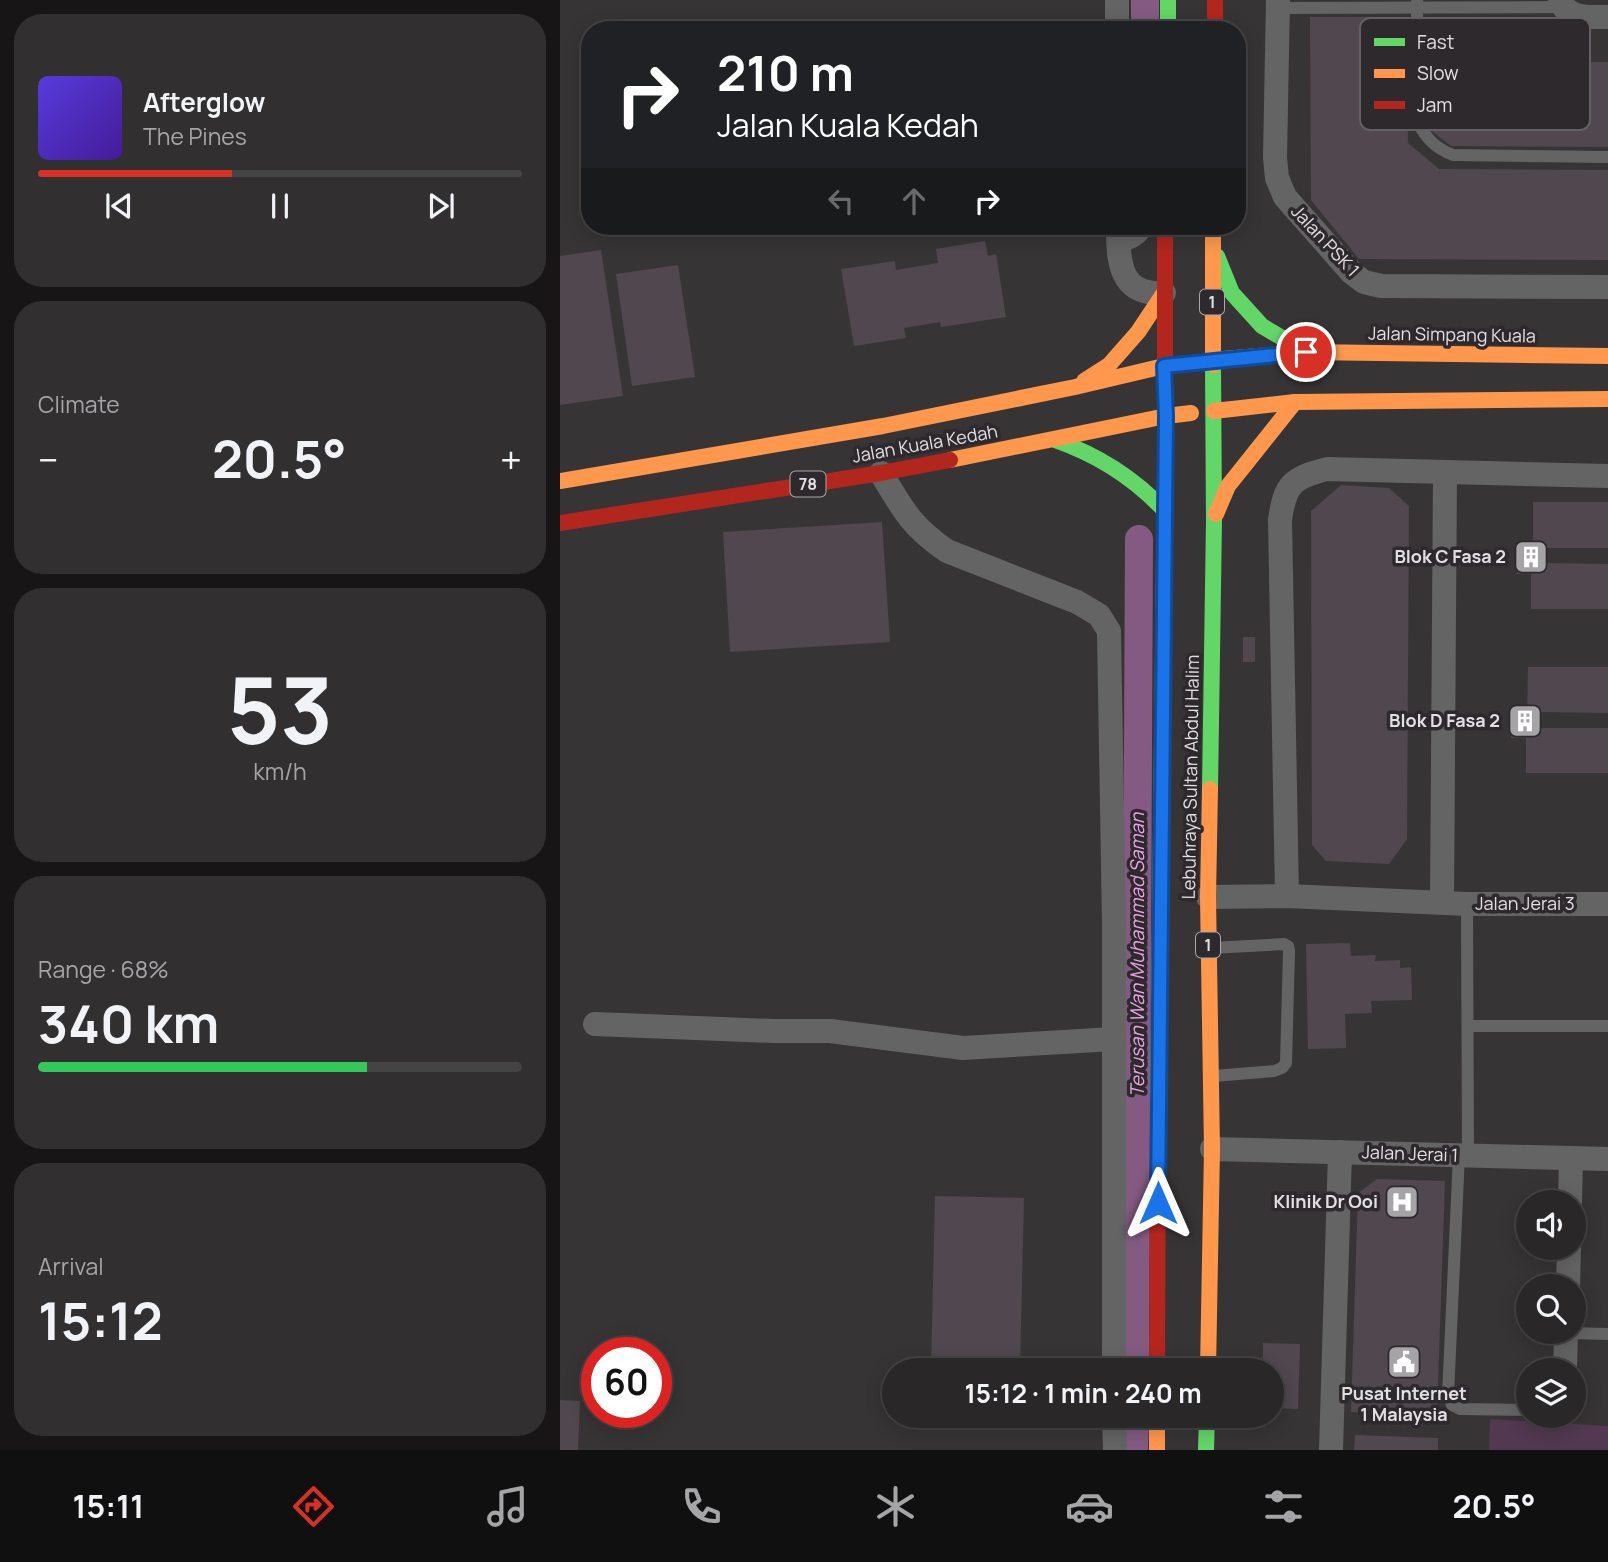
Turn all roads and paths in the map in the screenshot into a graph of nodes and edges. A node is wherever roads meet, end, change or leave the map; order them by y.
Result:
1 (1117, 0) edge
2 (1168, 0) edge
3 (1215, 0) edge
4 (1561, 3) edge
5 (1278, 4) edge
6 (1416, 4) edge
7 (1608, 17) edge
8 (1118, 21) edge
9 (1168, 21) edge
10 (1215, 21) edge
11 (1422, 130) edge
12 (1608, 157) edge
13 (1142, 235) edge
14 (1165, 235) edge
15 (1213, 235) edge
16 (1118, 236) edge
17 (1213, 244) junction
18 (1608, 288) edge
19 (1164, 293) junction
20 (1306, 352) junction
21 (1608, 356) edge
22 (1212, 360) junction
23 (1164, 366) junction
24 (1075, 387) junction
25 (1608, 399) edge
26 (1295, 402) junction
27 (1214, 411) junction
28 (1166, 416) junction
29 (1055, 440) junction
30 (1445, 472) junction
31 (881, 473) junction
32 (1608, 476) edge
33 (560, 481) edge
34 (1164, 510) junction
35 (1214, 520) junction
36 (560, 523) edge
37 (1208, 897) junction
38 (1287, 897) junction
39 (1455, 903) junction
40 (1608, 904) edge
41 (1208, 948) junction
42 (596, 1024) dead end
43 (1468, 1026) junction
44 (1608, 1026) edge
45 (1114, 1039) junction
46 (1210, 1076) junction
47 (1212, 1149) junction
48 (1340, 1152) junction
49 (1463, 1156) junction
50 (1571, 1158) junction
51 (1608, 1159) edge
52 (1570, 1190) edge
53 (1586, 1333) edge
54 (1608, 1334) edge
55 (1114, 1358) edge
56 (1157, 1358) edge
57 (1208, 1358) edge
58 (1516, 1410) edge
59 (1114, 1428) edge
60 (1157, 1428) edge
61 (1207, 1428) edge
62 (1115, 1450) edge
63 (1157, 1450) edge
64 (1206, 1450) edge
65 (1331, 1450) edge

1 - 8 street
2 - 9 main road
3 - 10 main road
4 - 6 lane
4 - 7 street
5 - 6 lane
5 - 18 street, Jalan PSK 1
11 - 12 lane
13 - 16 lane
14 - 19 main road, Lebuhraya Sultan Abdul Halim
15 - 17 main road, Lebuhraya Sultan Abdul Halim / 1
16 - 19 street
17 - 20 main road
17 - 22 main road, Lebuhraya Sultan Abdul Halim / 1
19 - 23 main road, Lebuhraya Sultan Abdul Halim
19 - 24 main road
20 - 21 main road, Jalan Simpang Kuala
20 - 22 main road, Jalan Simpang Kuala
22 - 23 main road, Jalan Kuala Kedah
22 - 27 main road, Lebuhraya Sultan Abdul Halim / 1
23 - 24 main road, Jalan Kuala Kedah
23 - 28 main road, Lebuhraya Sultan Abdul Halim
24 - 33 main road, Jalan Kuala Kedah
25 - 26 main road
26 - 27 main road
26 - 35 main road
27 - 28 main road, Jalan Kuala Kedah / 78
27 - 35 main road, Lebuhraya Sultan Abdul Halim / 1
28 - 29 main road, Jalan Kuala Kedah / 78
28 - 34 main road, Lebuhraya Sultan Abdul Halim
29 - 31 main road, Jalan Kuala Kedah / 78
29 - 34 main road
30 - 32 street
30 - 38 street
30 - 39 street
31 - 36 main road, Jalan Kuala Kedah / 78
31 - 45 street
34 - 56 main road, Lebuhraya Sultan Abdul Halim
35 - 37 main road, Lebuhraya Sultan Abdul Halim / 1
37 - 38 street, Jalan Jerai 3
37 - 41 main road, Lebuhraya Sultan Abdul Halim / 1
38 - 39 street, Jalan Jerai 3
39 - 40 street, Jalan Jerai 3
39 - 43 lane
41 - 46 main road, Lebuhraya Sultan Abdul Halim / 1
41 - 46 lane
42 - 45 street
43 - 44 lane
43 - 49 lane
45 - 55 street
46 - 47 main road, Lebuhraya Sultan Abdul Halim / 1
47 - 48 street, Jalan Jerai 1
47 - 57 main road, Lebuhraya Sultan Abdul Halim / 1
48 - 49 street, Jalan Jerai 1
48 - 65 street
49 - 50 street, Jalan Jerai 1
49 - 58 lane
50 - 51 street, Jalan Jerai 1
50 - 52 street
53 - 54 lane
59 - 62 street
60 - 63 main road
61 - 64 main road

